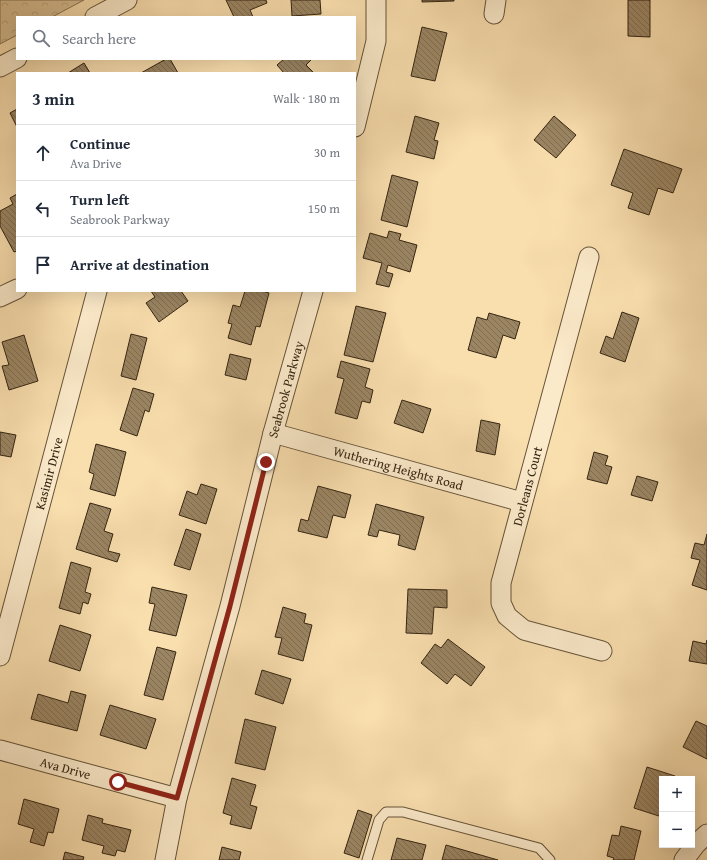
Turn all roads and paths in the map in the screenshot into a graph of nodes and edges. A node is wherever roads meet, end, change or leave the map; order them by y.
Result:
1 (127, 0) edge
2 (376, 0) edge
3 (97, 16) edge
4 (16, 59) edge
5 (0, 67) edge
6 (356, 121) edge
7 (589, 257) dead end
8 (16, 290) edge
9 (97, 292) edge
10 (313, 292) edge
11 (0, 298) edge
12 (273, 433) junction
13 (522, 502) junction
14 (602, 651) dead end
15 (0, 656) edge
16 (0, 750) edge
17 (177, 798) junction
18 (707, 834) edge
19 (165, 860) edge
20 (367, 860) edge
21 (550, 860) edge
22 (684, 860) edge

1 - 3 street
2 - 6 street
4 - 5 street
7 - 13 street, Dorleans Court
8 - 11 street
9 - 15 street, Kasimir Drive
10 - 12 street, Seabrook Parkway
12 - 13 street, Wuthering Heights Road
12 - 17 street, Seabrook Parkway
13 - 14 street, Dorleans Court
16 - 17 street, Ava Drive
17 - 19 street, Seabrook Parkway
18 - 22 street
20 - 21 lane

